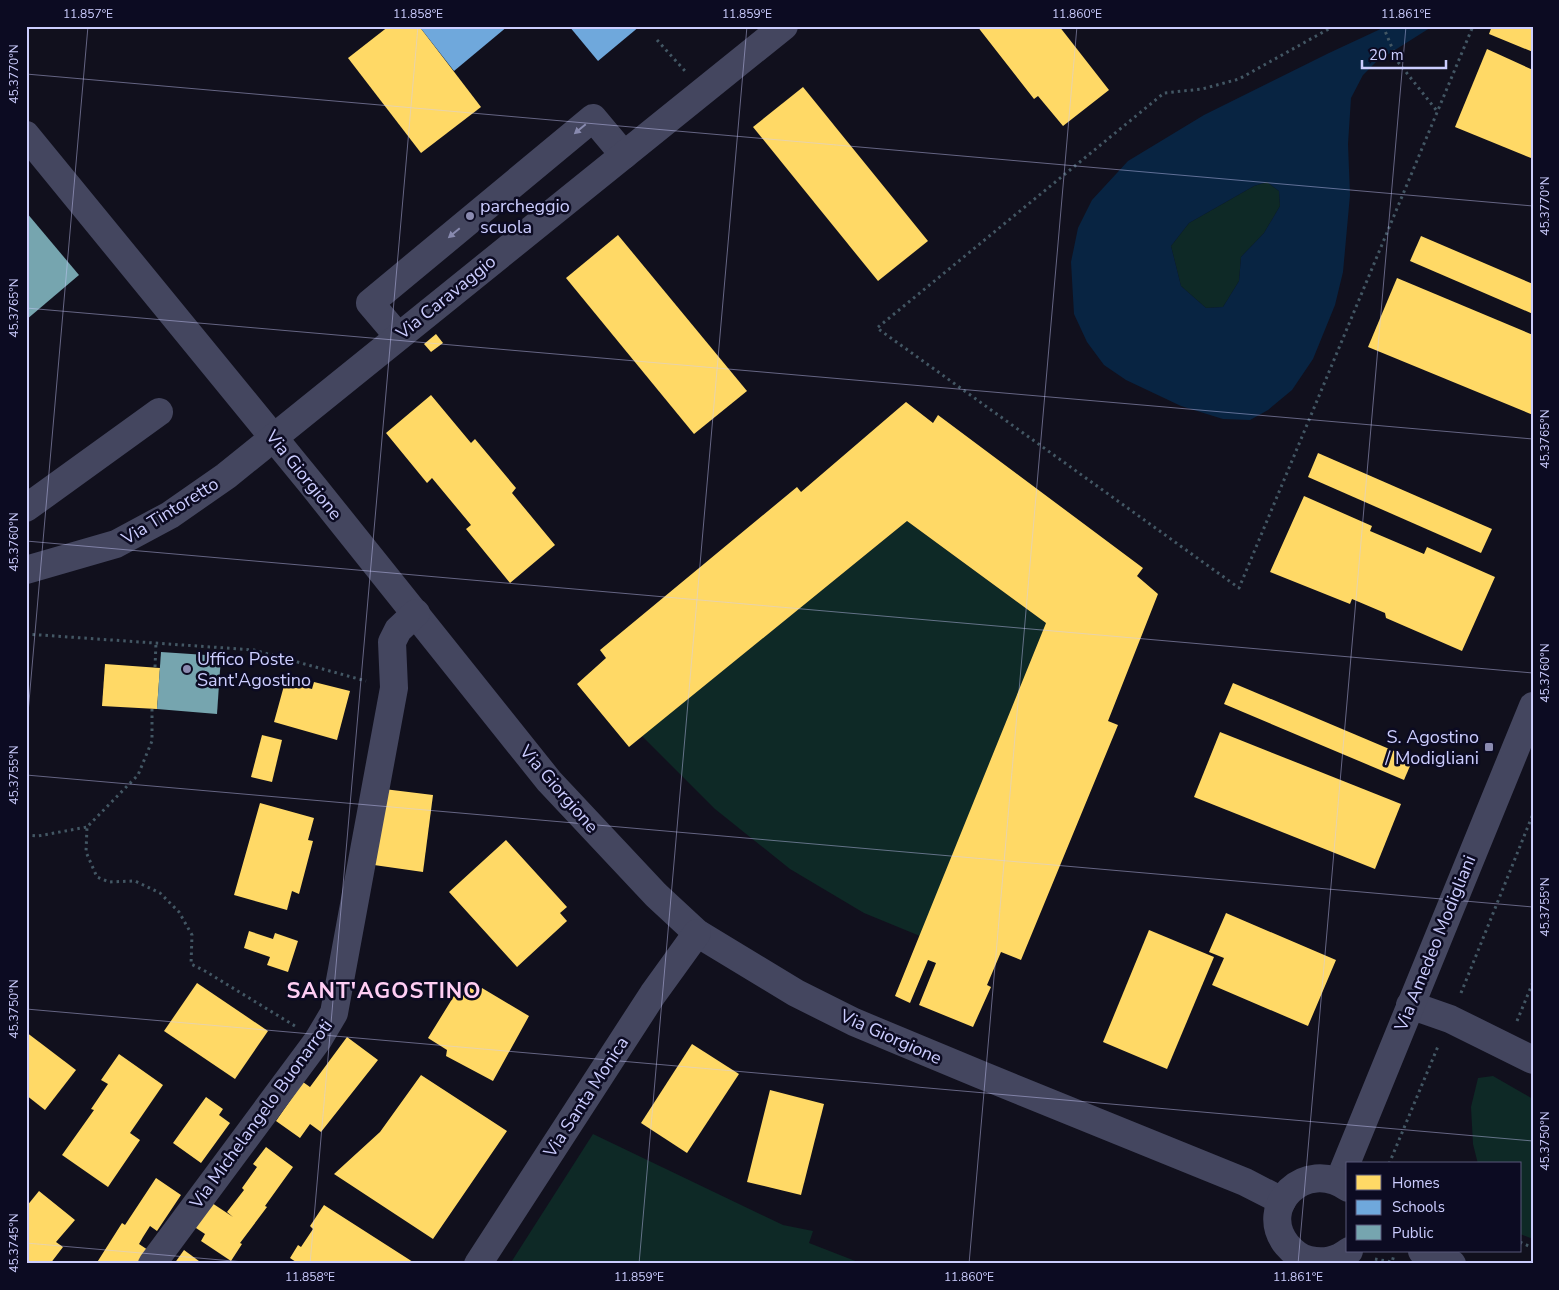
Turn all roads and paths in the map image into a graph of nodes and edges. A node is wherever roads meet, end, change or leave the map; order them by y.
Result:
1 (784, 26) edge
2 (1334, 26) edge
3 (1382, 26) edge
4 (1473, 26) edge
5 (1437, 111) junction
6 (26, 135) edge
7 (624, 155) junction
8 (398, 336) junction
9 (159, 412) dead end
10 (273, 437) junction
11 (26, 508) edge
12 (26, 570) edge
13 (416, 613) junction
14 (26, 634) edge
15 (156, 643) junction
16 (155, 667) dead end
17 (394, 688) junction
18 (1533, 706) edge
19 (152, 709) dead end
20 (1533, 814) edge
21 (86, 827) junction
22 (26, 835) edge
23 (697, 933) junction
24 (1410, 1005) junction
25 (1450, 1019) junction
26 (318, 1040) junction
27 (1533, 1060) edge
28 (1352, 1162) edge
29 (1389, 1162) edge
30 (1343, 1185) edge
31 (1282, 1201) junction
32 (1424, 1252) edge
33 (1360, 1255) edge
34 (1303, 1261) edge
35 (1393, 1263) edge
36 (152, 1264) edge
37 (478, 1264) edge
38 (1452, 1264) edge

1 - 7 street, Via Caravaggio
2 - 5 path
3 - 5 path
4 - 5 path
6 - 10 street, Via Giorgione
7 - 8 street, Via Caravaggio
7 -> 8 street
8 - 10 street, Via Caravaggio
9 - 11 street
10 - 12 street, Via Tintoretto
10 - 13 street, Via Giorgione
13 - 17 street, Via Michelangelo Buonarroti
13 - 23 street, Via Giorgione
14 - 15 path
15 - 16 path
15 - 17 path
17 - 26 street, Via Michelangelo Buonarroti
18 - 24 street, Via Amedeo Modigliani
19 - 21 path
20 - 25 path
21 - 22 path
21 - 26 path
23 - 31 street, Via Giorgione
23 - 37 street, Via Santa Monica
24 - 25 street
24 - 28 street, Via Amedeo Modigliani
25 - 27 street
25 - 29 path
26 - 36 street, Via Michelangelo Buonarroti
30 - 31 street, Via Amedeo Modigliani
31 - 34 street
32 - 38 street
33 - 34 street
33 - 35 path

